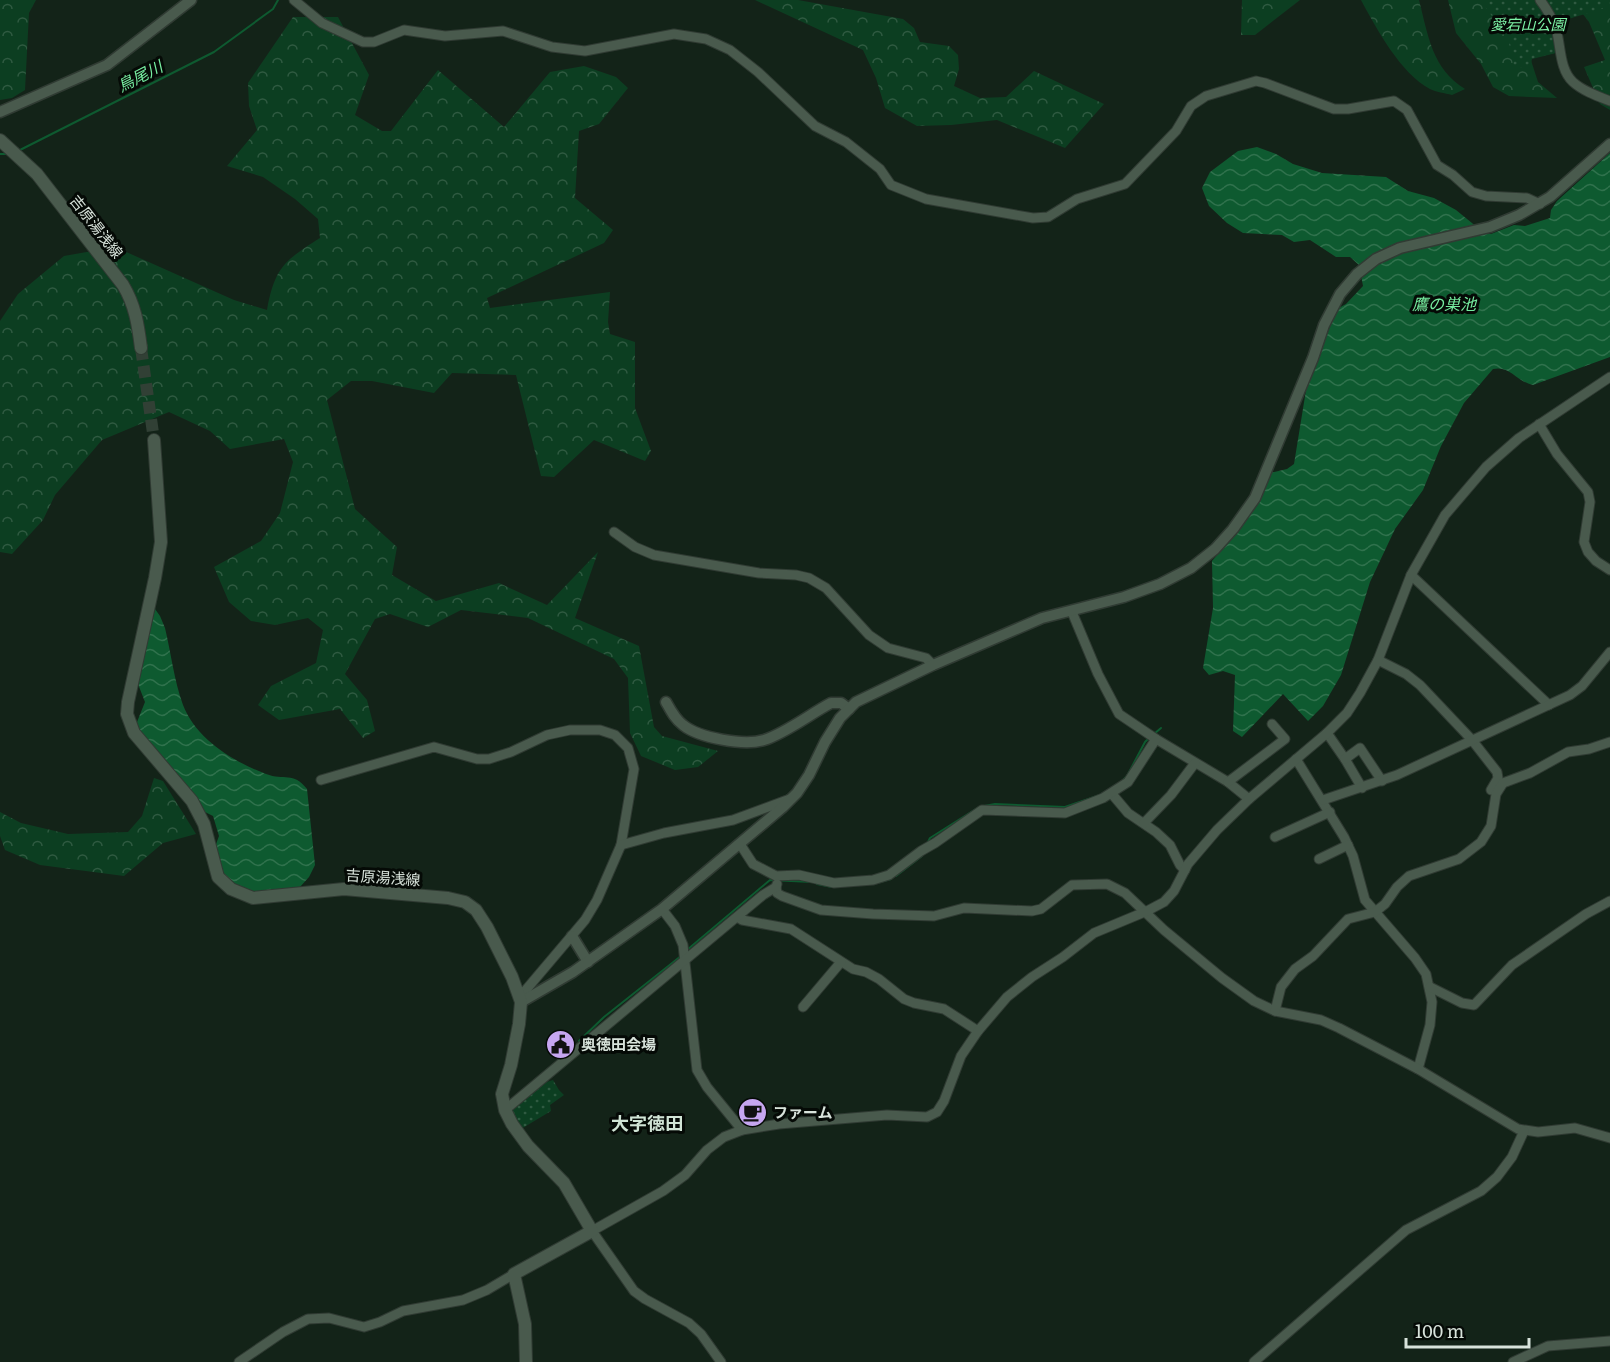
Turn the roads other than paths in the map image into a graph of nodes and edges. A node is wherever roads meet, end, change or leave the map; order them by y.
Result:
1 (191, 0) edge
2 (294, 0) edge
3 (1540, 0) edge
4 (1610, 101) edge
5 (0, 112) edge
6 (4, 143) edge
7 (1610, 144) edge
8 (1540, 204) junction
9 (141, 348) tunnel mouth
10 (1610, 377) edge
11 (1539, 424) junction
12 (154, 440) tunnel mouth
13 (614, 532) dead end
14 (1610, 570) edge
15 (1412, 575) junction
16 (1072, 612) junction
17 (1610, 652) edge
18 (1378, 660) junction
19 (933, 665) junction
20 (666, 702) dead end
21 (1549, 705) junction
22 (849, 709) junction
23 (1272, 724) dead end
24 (1327, 733) junction
25 (1156, 739) junction
26 (1472, 740) junction
27 (1610, 742) edge
28 (1296, 759) junction
29 (1345, 759) junction
30 (1195, 763) junction
31 (321, 780) dead end
32 (1382, 781) junction
33 (1228, 782) junction
34 (1362, 788) junction
35 (1112, 794) junction
36 (791, 799) junction
37 (1249, 799) junction
38 (1323, 800) junction
39 (1494, 807) junction
40 (1330, 812) junction
41 (1144, 823) junction
42 (1275, 837) dead end
43 (740, 844) junction
44 (621, 845) junction
45 (1348, 845) junction
46 (1319, 859) dead end
47 (1185, 870) junction
48 (776, 876) junction
49 (776, 887) junction
50 (1610, 901) edge
51 (662, 909) junction
52 (1147, 911) junction
53 (1375, 912) junction
54 (737, 917) junction
55 (572, 936) junction
56 (685, 960) junction
57 (588, 962) junction
58 (841, 962) junction
59 (1430, 987) junction
60 (520, 1000) junction
61 (803, 1007) dead end
62 (1275, 1011) junction
63 (978, 1031) junction
64 (1418, 1069) junction
65 (505, 1110) junction
66 (742, 1130) junction
67 (1524, 1131) junction
68 (1610, 1138) edge
69 (592, 1231) junction
70 (514, 1274) junction
71 (1610, 1341) edge
72 (239, 1362) edge
73 (526, 1362) edge
74 (721, 1362) edge
75 (1254, 1362) edge
76 (1513, 1362) edge

1 - 5 street
2 - 8 street
3 - 4 street
6 - 9 main road, 吉原湯浅線
7 - 8 street
8 - 16 street
10 - 11 street
11 - 14 street
11 - 15 street
12 - 60 main road, 吉原湯浅線
13 - 19 street
15 - 18 street
15 - 21 street
16 - 19 street
16 - 25 street
17 - 21 street
18 - 24 street
18 - 26 street
19 - 22 street
20 - 22 street
21 - 26 street
22 - 36 street
23 - 33 street
24 - 28 street
24 - 29 street
25 - 30 street
25 - 35 street
26 - 32 street
26 - 39 street
27 - 39 street
28 - 37 street
28 - 38 street
29 - 32 street
29 - 34 street
30 - 33 street
30 - 41 street
31 - 44 street
32 - 34 street
33 - 37 street
34 - 38 street
35 - 41 street
35 - 48 street
36 - 43 street
36 - 44 street
37 - 47 street
38 - 40 street
39 - 53 street
40 - 42 street
40 - 45 street
41 - 47 street
43 - 48 street
43 - 51 street
44 - 55 street
45 - 46 street
45 - 53 street
47 - 52 street
48 - 49 street
49 - 52 street
49 - 54 street
50 - 59 street
51 - 56 street
51 - 57 street
52 - 62 street
52 - 63 street
53 - 59 street
53 - 62 street
54 - 56 street
54 - 58 street
55 - 57 street
55 - 60 street
56 - 65 street
56 - 66 street
57 - 60 street
58 - 61 street
58 - 63 street
59 - 64 street
60 - 65 main road, 吉原湯浅線
62 - 64 street
63 - 66 street
64 - 67 street
65 - 69 main road
66 - 69 street
67 - 68 street
67 - 75 street
69 - 70 main road
69 - 74 street
70 - 72 street
70 - 73 main road
71 - 76 street

